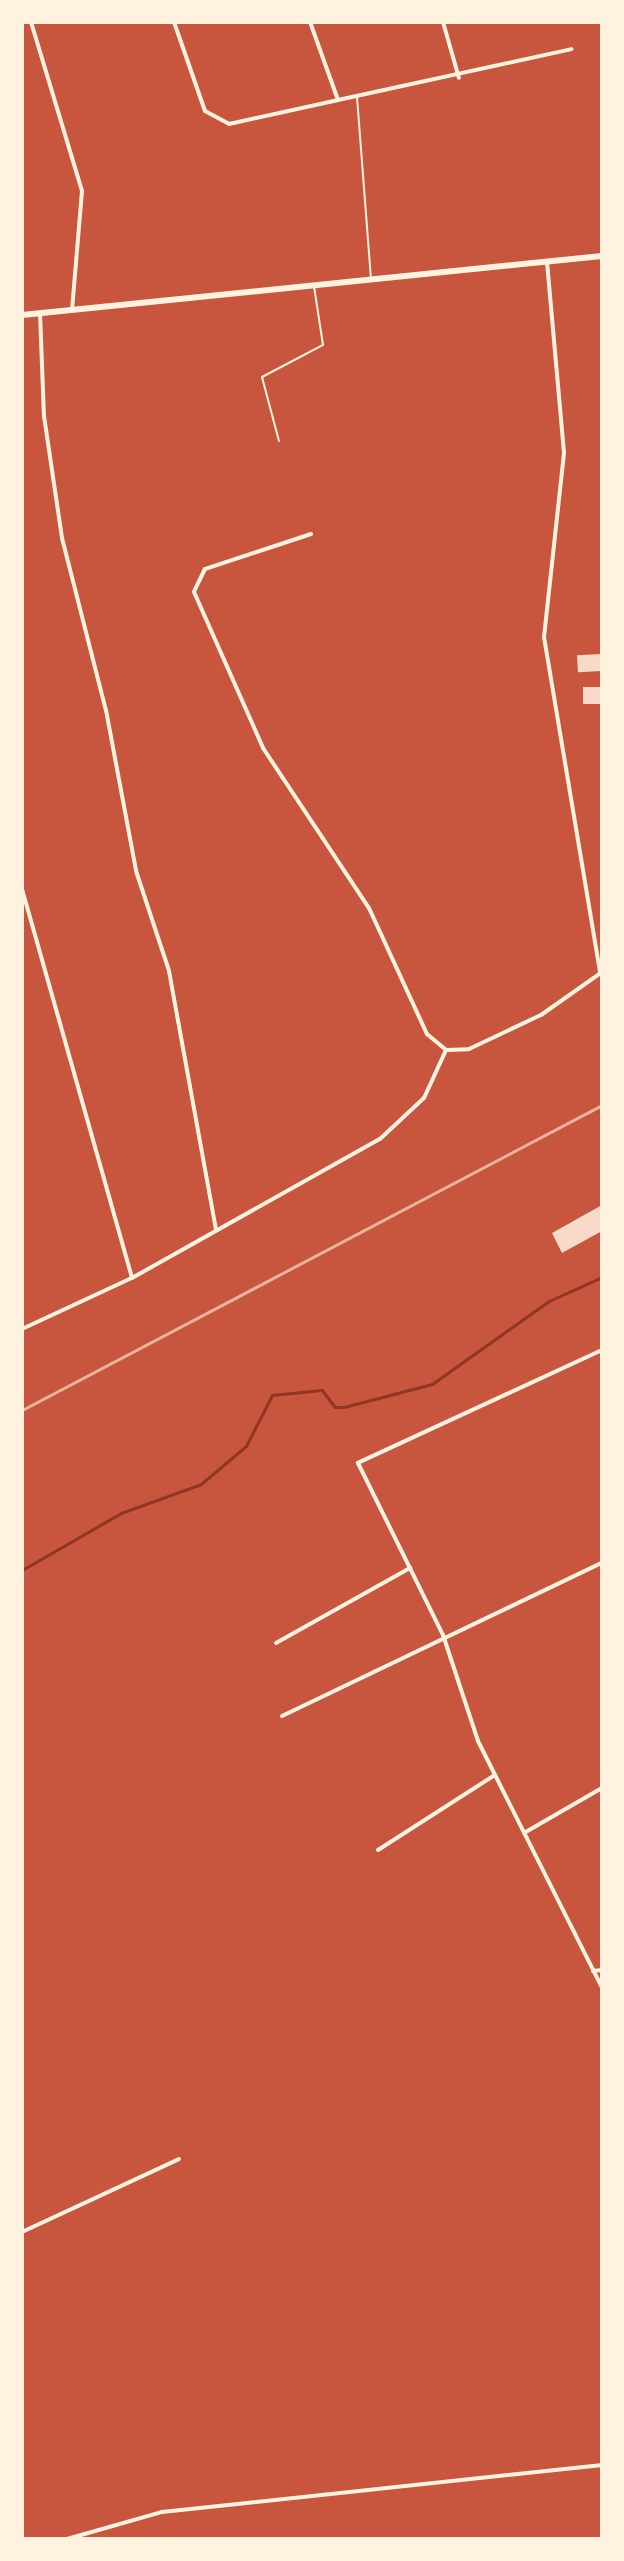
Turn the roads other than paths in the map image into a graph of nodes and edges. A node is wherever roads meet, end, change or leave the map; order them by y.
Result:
1 (31, 22) edge
2 (174, 22) edge
3 (310, 22) edge
4 (443, 22) edge
5 (571, 49) dead end
6 (459, 78) junction
7 (357, 97) junction
8 (338, 100) junction
9 (602, 256) edge
10 (547, 262) junction
11 (372, 279) junction
12 (313, 285) junction
13 (72, 309) junction
14 (40, 313) junction
15 (22, 315) edge
16 (279, 441) dead end
17 (311, 534) dead end
18 (22, 889) edge
19 (601, 972) edge
20 (446, 1050) junction
21 (216, 1230) junction
22 (132, 1278) junction
23 (22, 1329) edge
24 (602, 1350) edge
25 (602, 1563) edge
26 (410, 1568) junction
27 (443, 1635) junction
28 (276, 1643) dead end
29 (282, 1716) dead end
30 (495, 1775) junction
31 (602, 1788) edge
32 (524, 1833) junction
33 (378, 1850) dead end
34 (602, 1970) edge
35 (593, 1971) junction
36 (602, 1988) edge
37 (179, 2159) dead end
38 (22, 2232) edge
39 (602, 2465) edge
40 (67, 2539) edge

1 - 13 street
2 - 8 street
3 - 8 street
4 - 6 street
5 - 6 street
6 - 7 street
7 - 8 street
7 - 11 lane
9 - 10 main road
10 - 11 main road
10 - 19 street
11 - 12 main road
12 - 13 main road
12 - 16 lane
13 - 14 main road
14 - 15 main road
14 - 21 street
17 - 20 street
18 - 22 street
19 - 20 street
20 - 21 street
21 - 22 street
22 - 23 street
24 - 26 street
25 - 27 street
26 - 27 street
26 - 28 street
27 - 29 street
27 - 30 street
30 - 32 street
30 - 33 street
31 - 32 street
32 - 35 street
34 - 35 street
35 - 36 street
37 - 38 street
39 - 40 street

